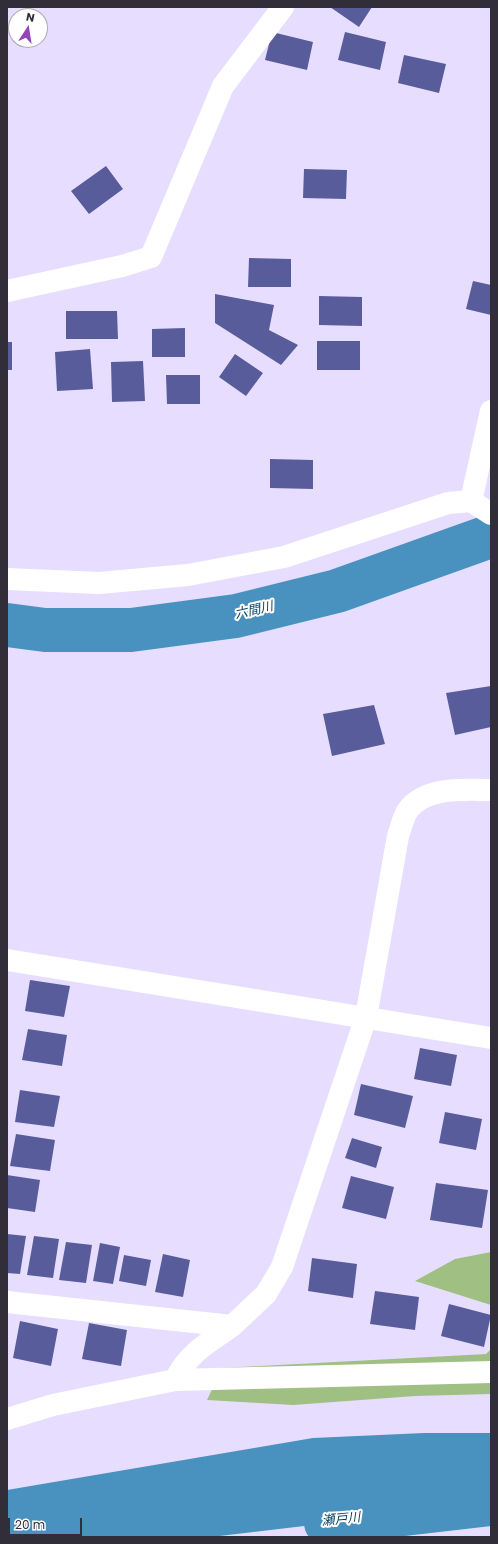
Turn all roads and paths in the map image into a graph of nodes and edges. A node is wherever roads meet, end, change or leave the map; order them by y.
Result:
1 (283, 7) edge
2 (7, 291) edge
3 (491, 411) edge
4 (471, 501) junction
5 (491, 514) edge
6 (7, 579) edge
7 (491, 790) edge
8 (7, 960) edge
9 (366, 1017) junction
10 (491, 1038) edge
11 (7, 1302) edge
12 (232, 1326) junction
13 (491, 1372) edge
14 (175, 1380) junction
15 (7, 1419) edge

1 - 2 street
3 - 4 street
4 - 5 street
4 - 6 street
7 - 9 street
8 - 9 street
9 - 10 street
9 - 12 street
11 - 12 street
12 - 14 street
13 - 14 street
14 - 15 street

